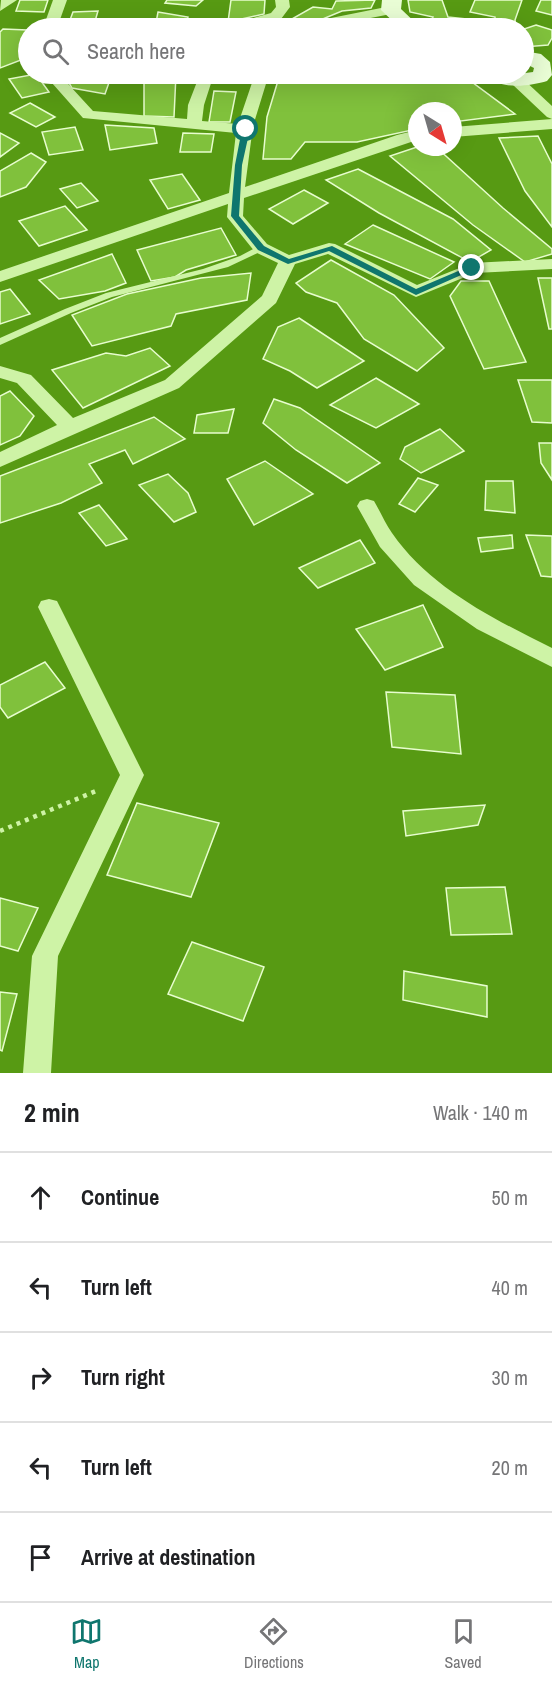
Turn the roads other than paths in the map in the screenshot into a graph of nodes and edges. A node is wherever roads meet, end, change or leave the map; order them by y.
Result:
1 (10, 0) edge
2 (60, 0) edge
3 (282, 0) edge
4 (392, 5) edge
5 (0, 7) edge
6 (54, 18) edge
7 (269, 18) edge
8 (346, 18) edge
9 (403, 18) edge
10 (552, 46) edge
11 (540, 62) edge
12 (534, 80) edge
13 (60, 84) edge
14 (203, 84) edge
15 (259, 84) edge
16 (520, 84) edge
17 (552, 114) edge
18 (194, 124) junction
19 (552, 124) edge
20 (246, 129) junction
21 (462, 131) edge
22 (408, 137) edge
23 (236, 196) junction
24 (261, 248) junction
25 (288, 261) junction
26 (552, 264) edge
27 (0, 277) edge
28 (0, 342) edge
29 (0, 372) edge
30 (70, 427) junction
31 (0, 460) edge
32 (368, 506) dead end
33 (49, 607) dead end
34 (552, 658) edge
35 (38, 1073) edge

1 - 5 street
2 - 6 street
3 - 7 street
4 - 8 street
4 - 9 street
10 - 11 street
11 - 12 street
13 - 18 street
14 - 18 street
15 - 20 street
16 - 17 street
18 - 20 street
19 - 21 street
20 - 23 street
22 - 23 street
23 - 24 street
23 - 27 street
24 - 25 street
24 - 28 lane
25 - 26 street
25 - 30 street
29 - 30 street
30 - 31 street
32 - 34 street
33 - 35 street

